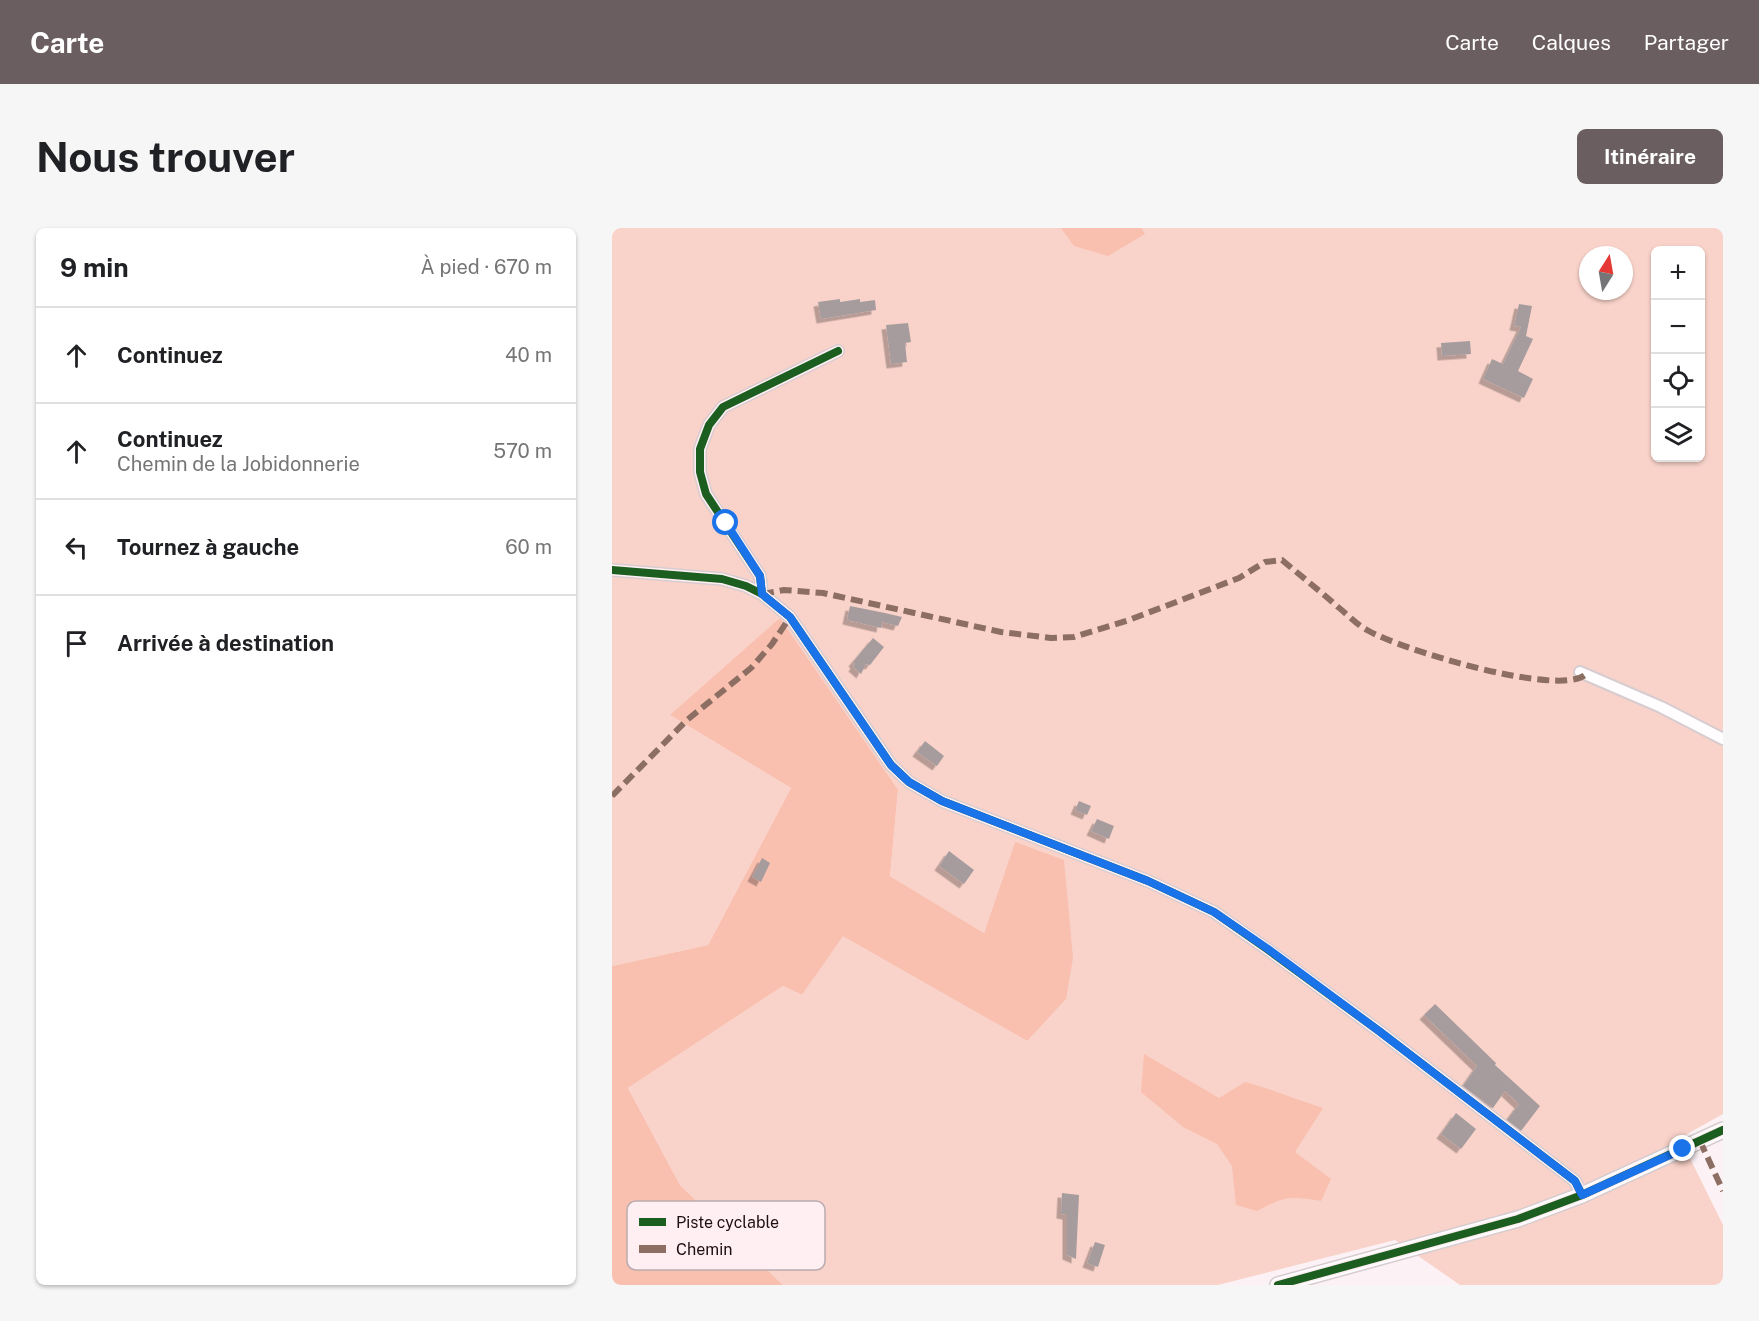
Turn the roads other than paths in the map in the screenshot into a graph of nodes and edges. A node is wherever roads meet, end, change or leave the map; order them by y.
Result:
1 (838, 351) dead end
2 (612, 570) edge
3 (762, 594) junction
4 (1580, 672) dead end
5 (1723, 739) edge
6 (1723, 1130) edge
7 (1582, 1195) junction
8 (1278, 1285) edge

1 - 3 street
2 - 3 street
3 - 7 street
4 - 5 street
6 - 7 street
7 - 8 street

